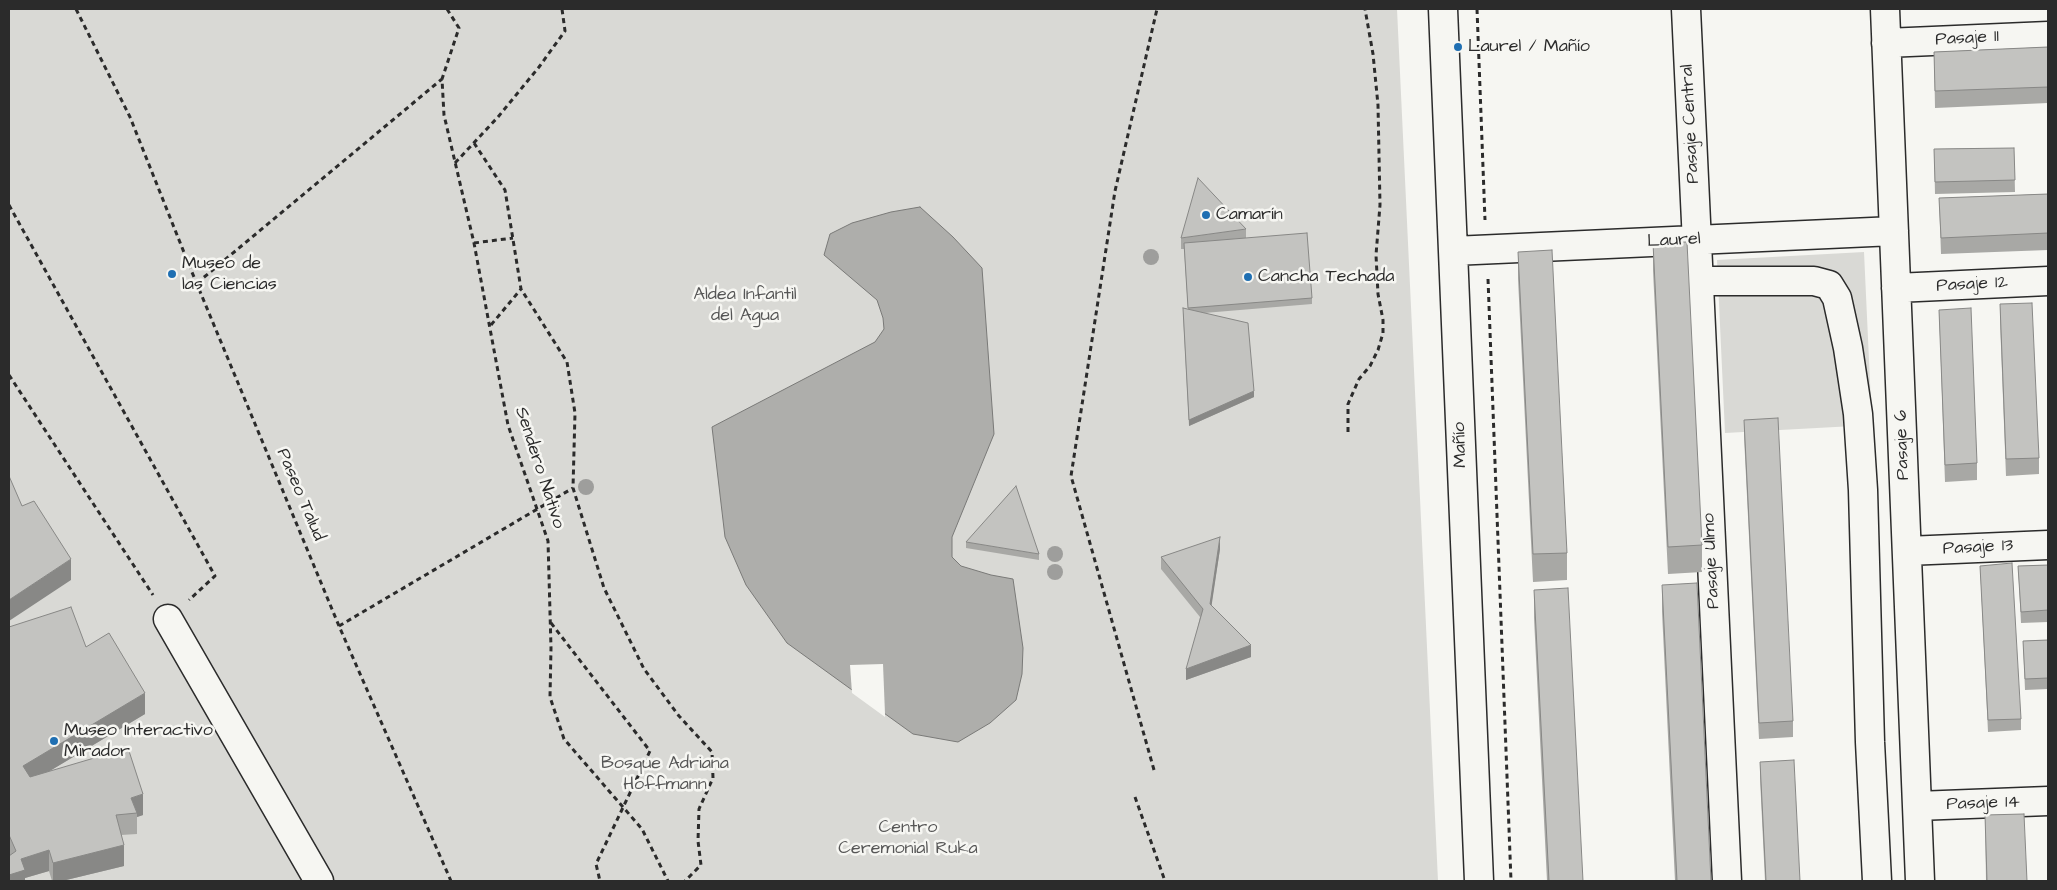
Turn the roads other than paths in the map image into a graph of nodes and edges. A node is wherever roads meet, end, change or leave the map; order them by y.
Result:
1 (1443, 9) edge
2 (1686, 9) edge
3 (1885, 9) edge
4 (2048, 36) edge
5 (1886, 43) junction
6 (1894, 231) junction
7 (1696, 240) junction
8 (1453, 251) junction
9 (1698, 280) junction
10 (2048, 281) edge
11 (1896, 288) junction
12 (2048, 545) edge
13 (1907, 551) junction
14 (168, 619) road end
15 (2048, 801) edge
16 (1917, 806) junction
17 (319, 881) edge
18 (1479, 881) edge
19 (1727, 881) edge
20 (1877, 881) edge
21 (1920, 881) edge

1 - 8 street, Mañío
2 - 7 street, Pasaje Central
3 - 5 street, Pasaje 6
4 - 5 street, Pasaje 11
5 - 6 street, Pasaje 6
6 - 7 street, Laurel
6 - 11 street, Pasaje 6
7 - 8 street, Laurel
7 - 9 street, Pasaje Ulmo
8 - 18 street, Mañío
9 - 19 street, Pasaje Ulmo
9 - 20 street
10 - 11 street, Pasaje 12
11 - 13 street, Pasaje 6
12 - 13 street, Pasaje 13
13 - 16 street, Pasaje 6
14 - 17 street
15 - 16 street, Pasaje 14
16 - 21 street, Pasaje 6

